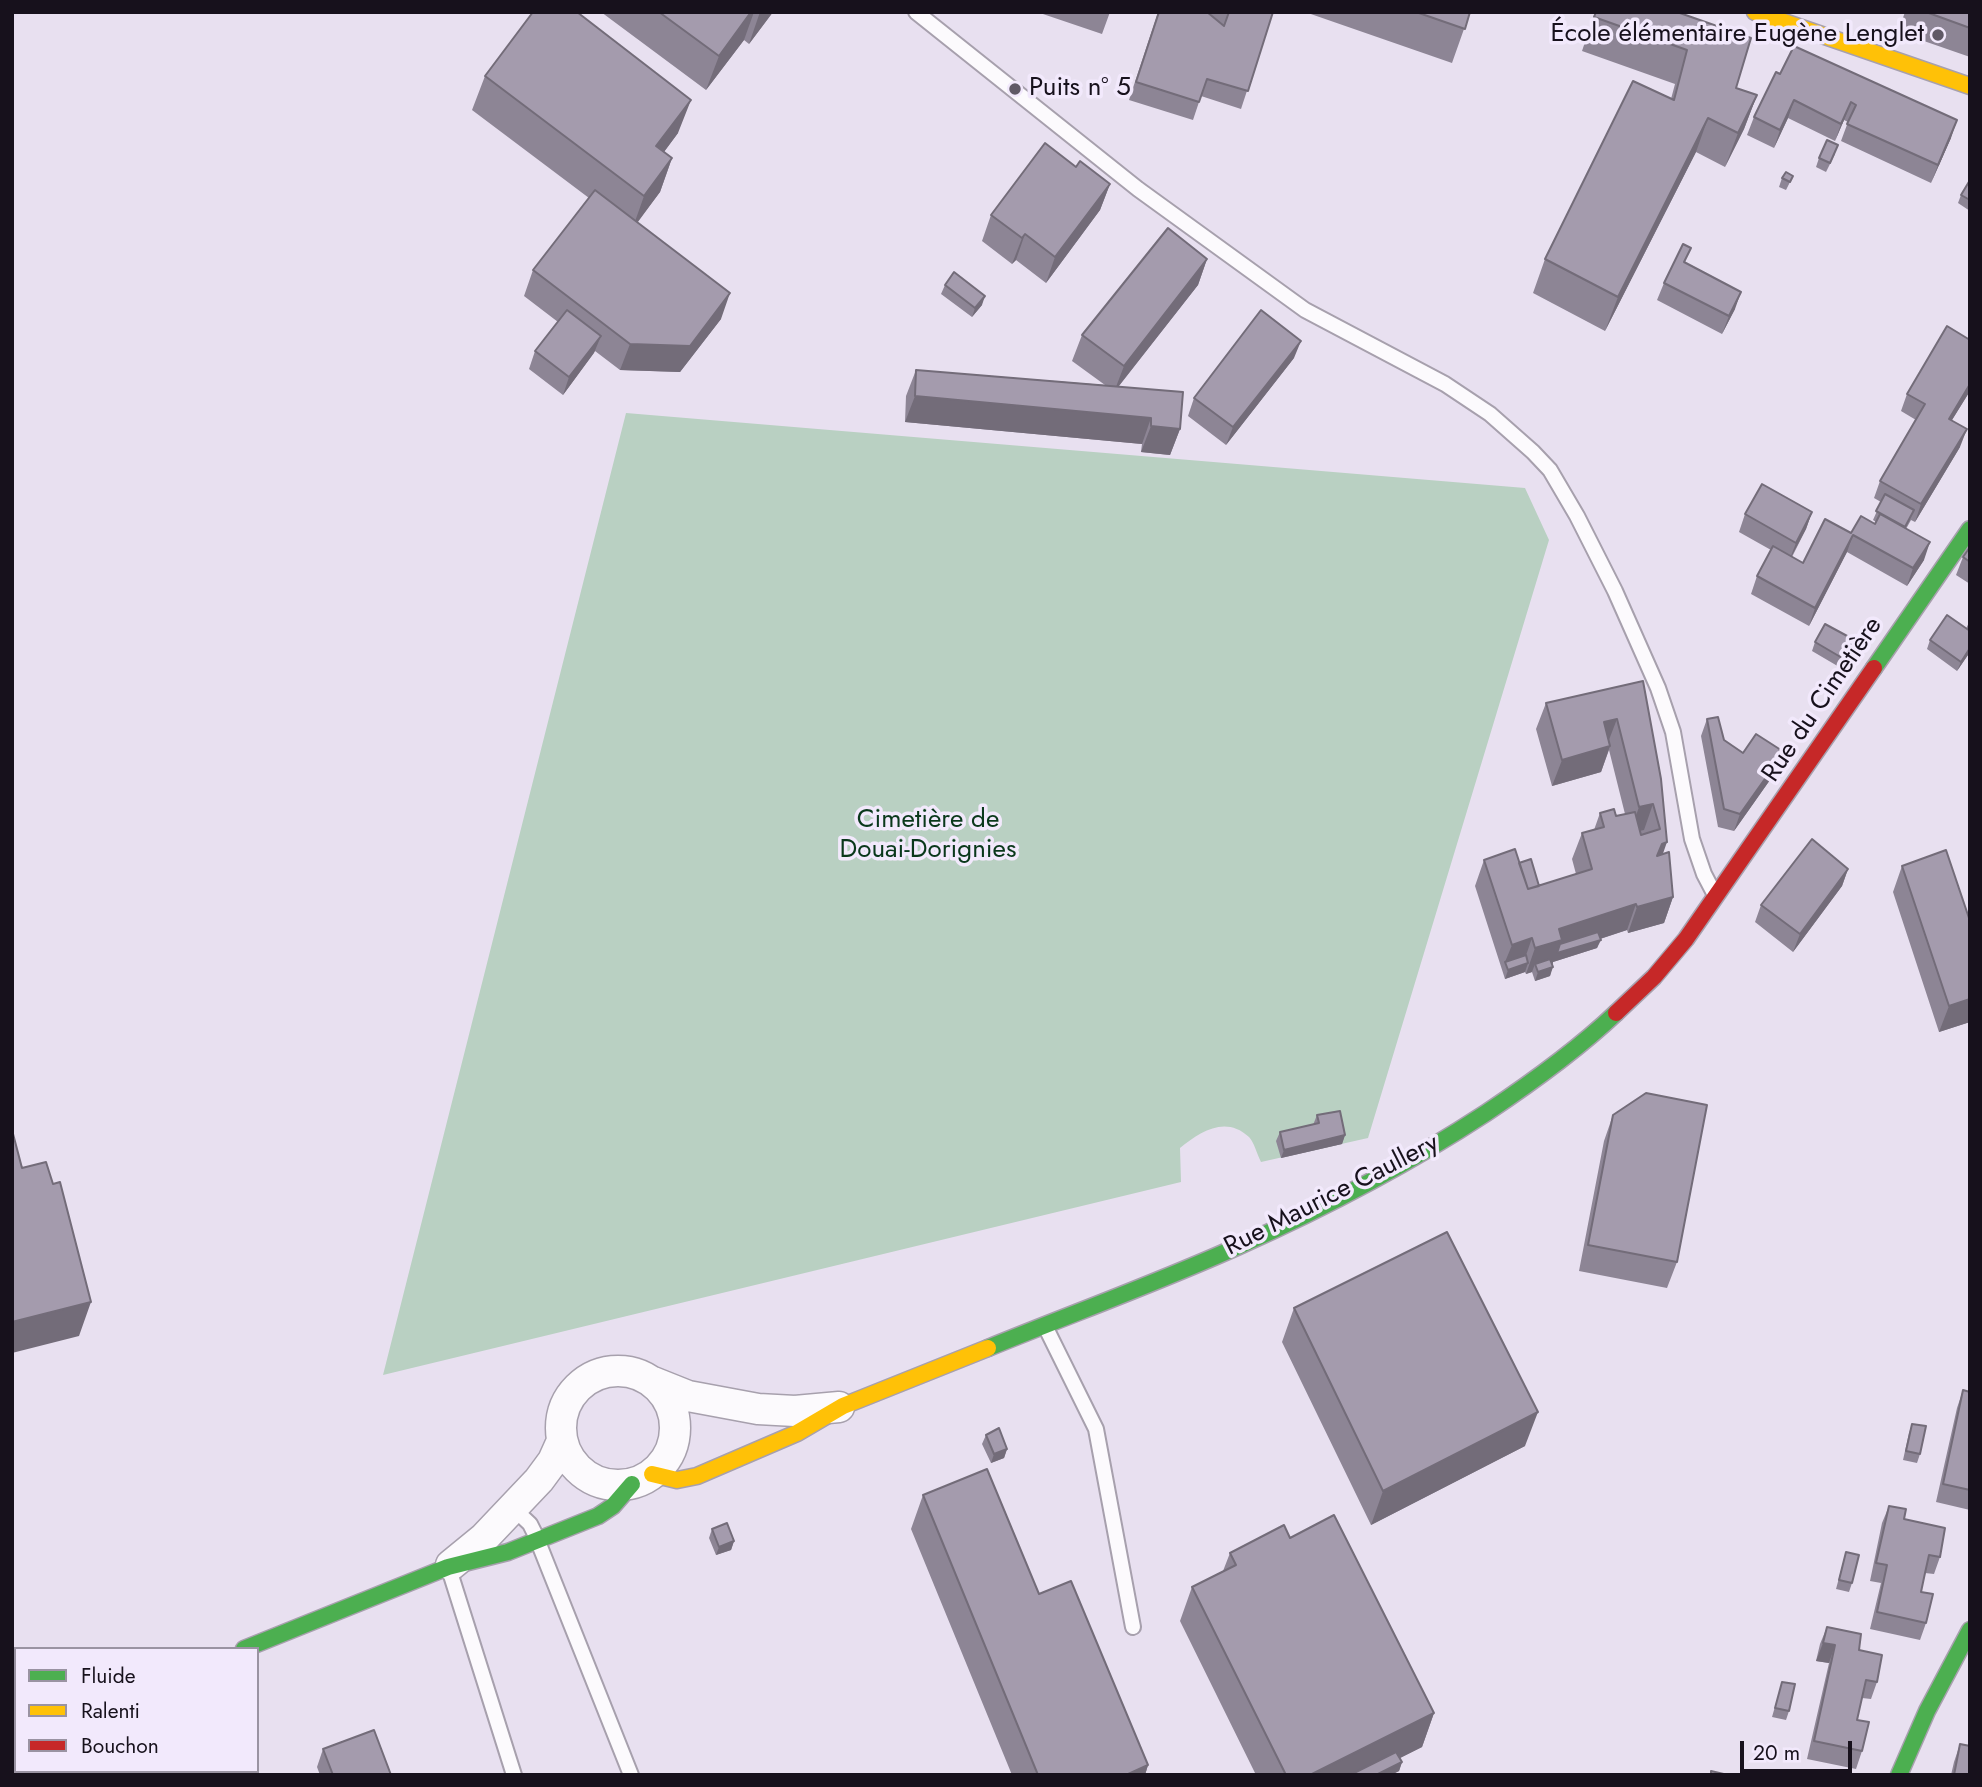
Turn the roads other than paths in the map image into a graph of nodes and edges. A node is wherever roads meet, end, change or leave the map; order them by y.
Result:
1 (916, 12) edge
2 (1755, 12) edge
3 (1970, 86) edge
4 (1970, 529) edge
5 (1716, 898) junction
6 (1044, 1325) junction
7 (653, 1382) junction
8 (843, 1406) junction
9 (562, 1441) junction
10 (642, 1479) junction
11 (513, 1508) junction
12 (538, 1541) junction
13 (448, 1567) junction
14 (1133, 1627) dead end
15 (1970, 1630) edge
16 (249, 1647) edge
17 (514, 1775) edge
18 (631, 1775) edge
19 (1899, 1775) edge

1 - 5 lane
2 - 3 street
4 - 5 street, Rue du Cimetière
5 - 6 street, Rue Maurice Caullery
6 - 8 street, Rue Maurice Caullery
6 - 14 lane
7 - 8 street, Rue Maurice Caullery
7 - 9 street, Rue Maurice Caullery
7 - 10 street, Rue Maurice Caullery
8 - 10 street, Rue Maurice Caullery
9 - 10 street, Rue Maurice Caullery
9 - 11 street, Rue Maurice Caullery
10 - 12 street, Rue Maurice Caullery
11 - 12 lane
11 - 13 street, Rue Maurice Caullery
12 - 13 street, Rue Maurice Caullery
12 - 18 lane
13 - 16 street, Rue Maurice Caullery
13 - 17 lane
15 - 19 street

